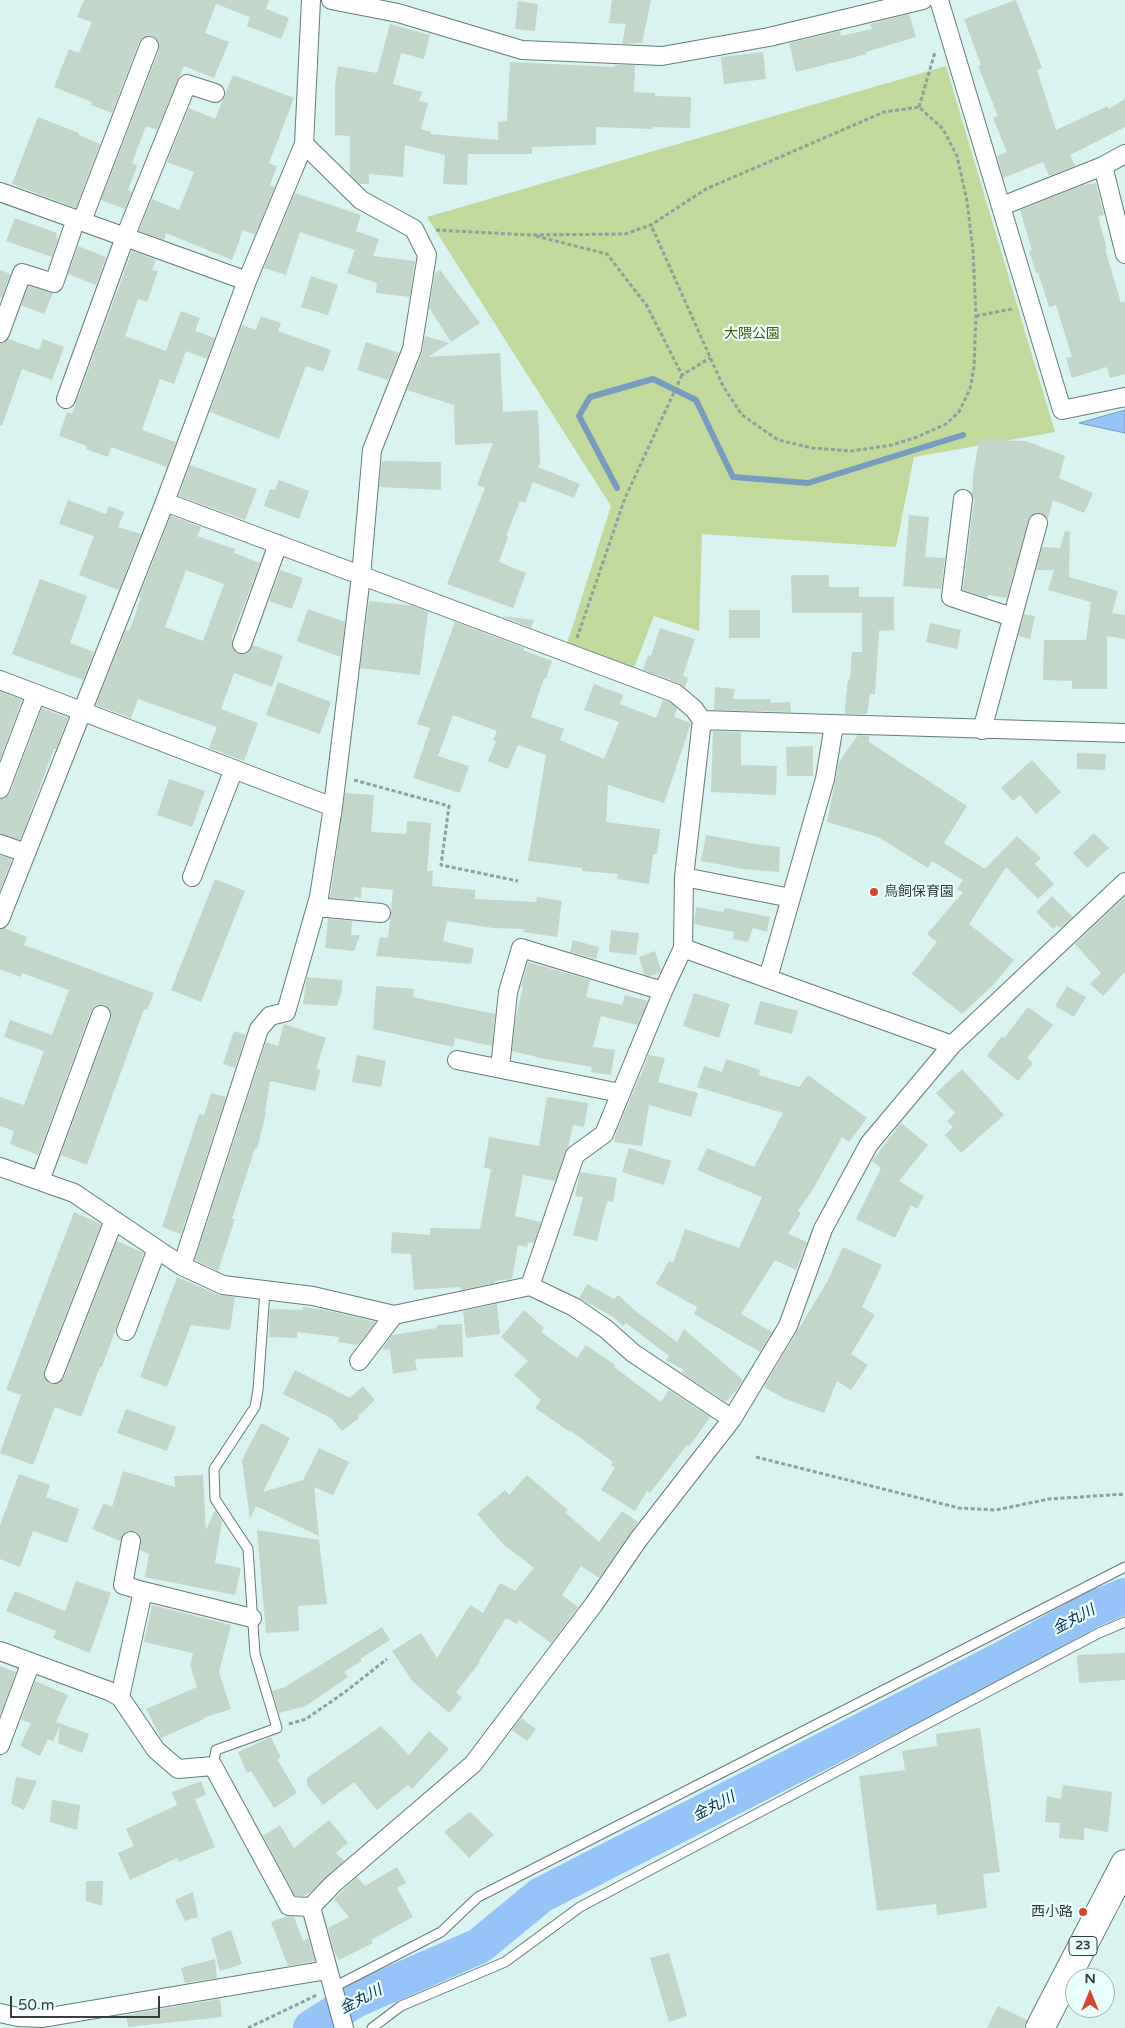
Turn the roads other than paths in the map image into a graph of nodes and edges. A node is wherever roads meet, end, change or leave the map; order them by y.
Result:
1 (311, 0) edge
2 (331, 0) edge
3 (923, 0) edge
4 (400, 7) edge
5 (942, 8) edge
6 (149, 46) dead end
7 (215, 93) dead end
8 (304, 144) junction
9 (1125, 154) edge
10 (1103, 166) junction
11 (0, 192) edge
12 (1002, 206) junction
13 (79, 220) junction
14 (125, 237) junction
15 (1125, 254) edge
16 (247, 281) junction
17 (0, 333) edge
18 (1125, 397) edge
19 (66, 400) dead end
20 (964, 499) dead end
21 (165, 502) junction
22 (1038, 523) dead end
23 (278, 544) junction
24 (361, 576) junction
25 (1012, 617) junction
26 (242, 644) dead end
27 (0, 680) edge
28 (36, 694) junction
29 (82, 711) junction
30 (702, 720) junction
31 (834, 725) junction
32 (982, 730) junction
33 (1125, 733) edge
34 (234, 769) junction
35 (0, 789) edge
36 (333, 807) junction
37 (0, 844) edge
38 (26, 853) junction
39 (192, 878) dead end
40 (684, 878) junction
41 (1125, 882) edge
42 (791, 898) junction
43 (316, 907) junction
44 (381, 913) dead end
45 (0, 919) edge
46 (683, 948) junction
47 (768, 978) junction
48 (663, 991) junction
49 (101, 1015) dead end
50 (952, 1045) junction
51 (457, 1060) dead end
52 (500, 1068) junction
53 (620, 1093) junction
54 (0, 1167) edge
55 (40, 1181) junction
56 (114, 1220) junction
57 (157, 1249) junction
58 (182, 1266) junction
59 (530, 1286) junction
60 (265, 1291) junction
61 (394, 1315) junction
62 (126, 1331) dead end
63 (359, 1362) dead end
64 (54, 1374) dead end
65 (732, 1419) junction
66 (131, 1541) dead end
67 (1125, 1567) edge
68 (143, 1591) junction
69 (252, 1618) junction
70 (1125, 1622) edge
71 (0, 1651) edge
72 (31, 1662) junction
73 (120, 1697) junction
74 (0, 1746) edge
75 (213, 1766) junction
76 (1125, 1864) edge
77 (1119, 1891) edge
78 (311, 1908) junction
79 (327, 1970) junction
80 (333, 1992) junction
81 (0, 2014) edge
82 (344, 2028) edge
83 (372, 2028) edge
84 (1040, 2028) edge

1 - 8 street
2 - 4 street
3 - 4 street
5 - 12 street
6 - 13 street
7 - 14 street
8 - 16 street
8 - 24 street
9 - 10 street
10 - 12 street
10 - 15 street
11 - 13 street
12 - 18 street
13 - 14 street
13 - 17 street
14 - 16 street
14 - 19 street
16 - 21 street
20 - 25 street
21 - 23 street
21 - 29 street
22 - 25 street
23 - 24 street
23 - 26 street
24 - 30 street
24 - 36 street
25 - 32 street
27 - 28 street
28 - 29 street
28 - 35 street
29 - 34 street
29 - 38 street
30 - 31 street
30 - 40 street
31 - 32 street
31 - 42 street
32 - 33 street
34 - 36 street
34 - 39 street
36 - 43 street
37 - 38 street
38 - 45 street
40 - 42 street
40 - 46 street
41 - 50 street
42 - 47 street
43 - 44 street
43 - 58 street
46 - 47 street
46 - 48 street
47 - 50 street
48 - 52 street
48 - 53 street
49 - 55 street
50 - 65 street
51 - 52 street
52 - 53 street
53 - 59 street
54 - 55 street
55 - 56 street
56 - 57 street
56 - 64 street
57 - 58 street
57 - 62 street
58 - 60 street
59 - 61 street
59 - 65 street
60 - 61 street
60 - 69 lane
61 - 63 street
65 - 78 street
66 - 68 street
67 - 80 lane
68 - 69 street
68 - 73 street
69 - 75 lane
70 - 83 lane
71 - 72 street
72 - 73 street
72 - 74 street
73 - 75 street
75 - 78 street
76 - 77 main road, 23
77 - 84 main road, 23
78 - 79 street
79 - 80 street
79 - 81 street
80 - 82 street

